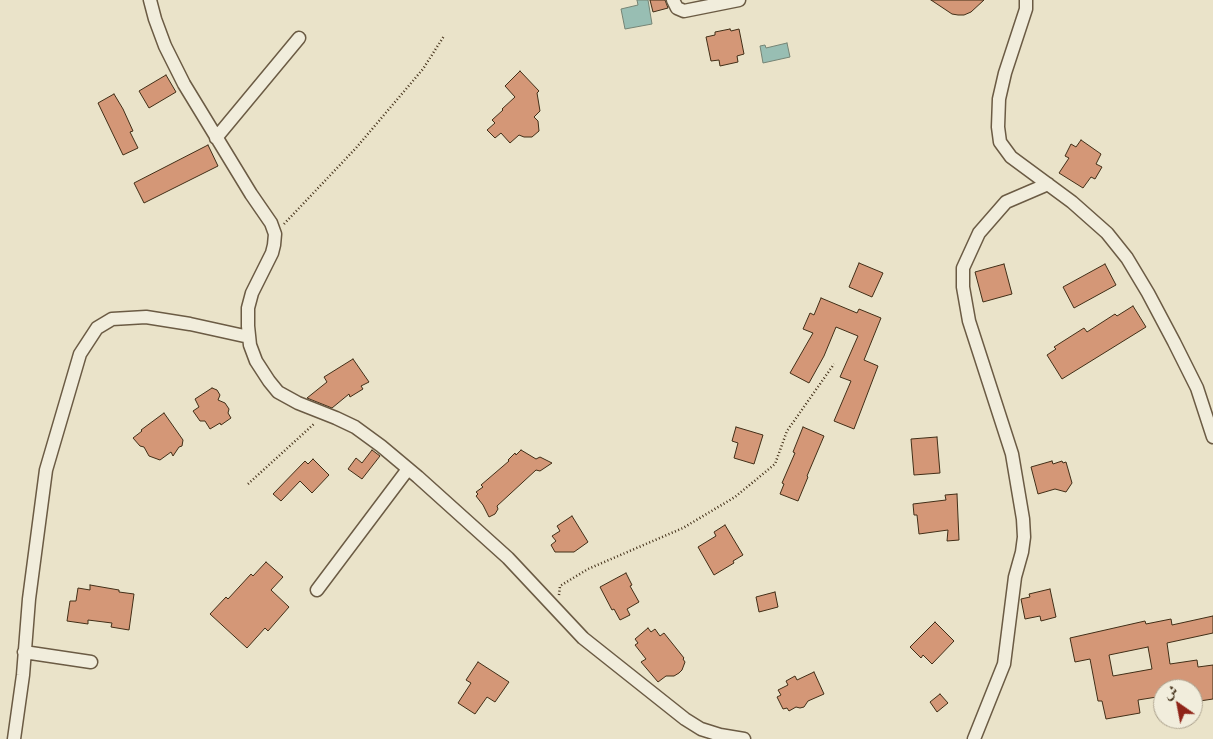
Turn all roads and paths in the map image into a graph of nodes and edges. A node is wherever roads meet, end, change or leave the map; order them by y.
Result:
1 (150, 0) edge
2 (673, 0) edge
3 (739, 0) edge
4 (1026, 0) edge
5 (444, 36) dead end
6 (299, 38) dead end
7 (216, 138) junction
8 (1048, 184) junction
9 (275, 234) junction
10 (249, 337) junction
11 (834, 364) dead end
12 (326, 414) junction
13 (1213, 437) edge
14 (408, 469) junction
15 (248, 484) dead end
16 (317, 590) dead end
17 (558, 612) junction
18 (24, 652) junction
19 (91, 662) dead end
20 (14, 739) edge
21 (744, 739) edge
22 (974, 739) edge

1 - 7 street
2 - 3 street
4 - 8 street
5 - 9 path
6 - 7 street
7 - 9 street
8 - 13 street
8 - 22 street
9 - 10 street
10 - 12 street
10 - 18 street
11 - 17 path
12 - 14 street
12 - 15 path
14 - 16 street
14 - 17 street
17 - 21 street
18 - 19 street
18 - 20 street

